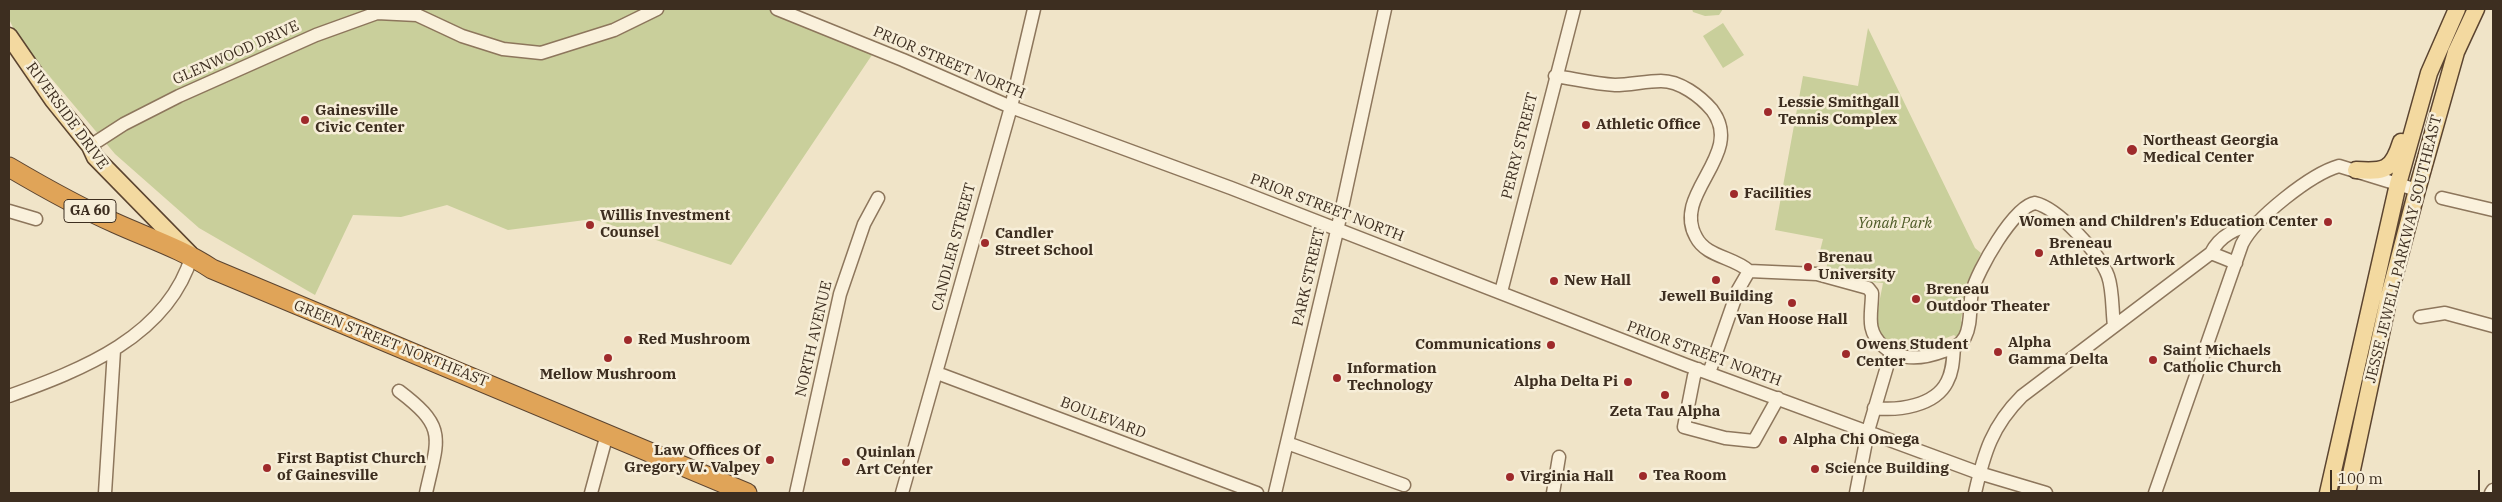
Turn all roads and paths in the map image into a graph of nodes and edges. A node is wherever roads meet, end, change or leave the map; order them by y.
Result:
1 (657, 9) edge
2 (776, 9) edge
3 (1034, 9) edge
4 (1385, 9) edge
5 (1574, 9) edge
6 (2457, 9) edge
7 (2476, 9) edge
8 (9, 36) edge
9 (2429, 73) junction
10 (1555, 76) junction
11 (1011, 107) junction
12 (90, 146) junction
13 (9, 167) edge
14 (2356, 170) junction
15 (2398, 184) junction
16 (2417, 190) junction
17 (878, 198) dead end
18 (2442, 198) dead end
19 (2493, 210) edge
20 (9, 211) edge
21 (36, 218) dead end
22 (2256, 223) junction
23 (1337, 231) junction
24 (2211, 253) junction
25 (192, 256) junction
26 (2236, 263) junction
27 (1749, 271) junction
28 (1500, 292) junction
29 (2420, 317) dead end
30 (2114, 326) junction
31 (2493, 326) edge
32 (1954, 347) junction
33 (114, 350) junction
34 (1891, 353) junction
35 (1704, 371) junction
36 (937, 373) junction
37 (399, 391) dead end
38 (9, 396) edge
39 (1778, 398) junction
40 (1874, 408) junction
41 (1868, 431) junction
42 (607, 434) junction
43 (1287, 443) junction
44 (1559, 457) dead end
45 (1979, 473) junction
46 (1404, 485) dead end
47 (105, 493) edge
48 (426, 493) edge
49 (591, 493) edge
50 (747, 493) edge
51 (796, 493) edge
52 (902, 493) edge
53 (1257, 493) edge
54 (1275, 493) edge
55 (1553, 493) edge
56 (1856, 493) edge
57 (1975, 493) edge
58 (2046, 493) edge
59 (2155, 493) edge
60 (2328, 493) edge
61 (2346, 493) edge

1 - 12 street, GLENWOOD DRIVE
2 - 11 street, PRIOR STREET NORTH
3 - 11 street, CANDLER STREET
4 - 23 street, PARK STREET
5 - 10 street, PERRY STREET
6 - 9 main road, JESSE JEWELL PARKWAY SOUTHEAST
7 - 16 main road, JESSE JEWELL PARKWAY SOUTHEAST
8 - 12 main road, RIVERSIDE DRIVE
9 - 14 main road
9 - 15 main road, JESSE JEWELL PARKWAY SOUTHEAST
10 - 27 street
10 - 28 street, PERRY STREET
11 - 23 street, PRIOR STREET NORTH
11 - 36 street, CANDLER STREET
12 - 25 main road, RIVERSIDE DRIVE
13 - 25 highway, GREEN STREET NORTHEAST / GA 60
14 - 15 street
14 - 22 street
15 - 16 street
15 - 60 main road, JESSE JEWELL PARKWAY SOUTHEAST
16 - 61 main road, JESSE JEWELL PARKWAY SOUTHEAST
17 - 51 street, NORTH AVENUE
18 - 19 street
20 - 21 street
22 - 24 street
22 - 26 street
23 - 28 street, PRIOR STREET NORTH
23 - 43 street, PARK STREET
24 - 26 street
24 - 30 street
25 - 33 street
25 - 42 highway, GREEN STREET NORTHEAST
26 - 59 street
27 - 34 street
27 - 35 street
28 - 35 street, PRIOR STREET NORTH
29 - 31 street
30 - 32 street
30 - 45 street
32 - 34 street
32 - 40 street
33 - 38 street
33 - 47 street
34 - 40 street
35 - 39 street, PRIOR STREET NORTH
35 - 39 street
36 - 52 street, CANDLER STREET
36 - 53 street, BOULEVARD
37 - 48 street
39 - 41 street, PRIOR STREET NORTH
40 - 41 street
41 - 45 street, PRIOR STREET NORTH
41 - 56 street
42 - 49 street
42 - 50 highway, GREEN STREET NORTHEAST
43 - 46 street
43 - 54 street, PARK STREET
44 - 55 street
45 - 57 street
45 - 58 street, PRIOR STREET NORTH

